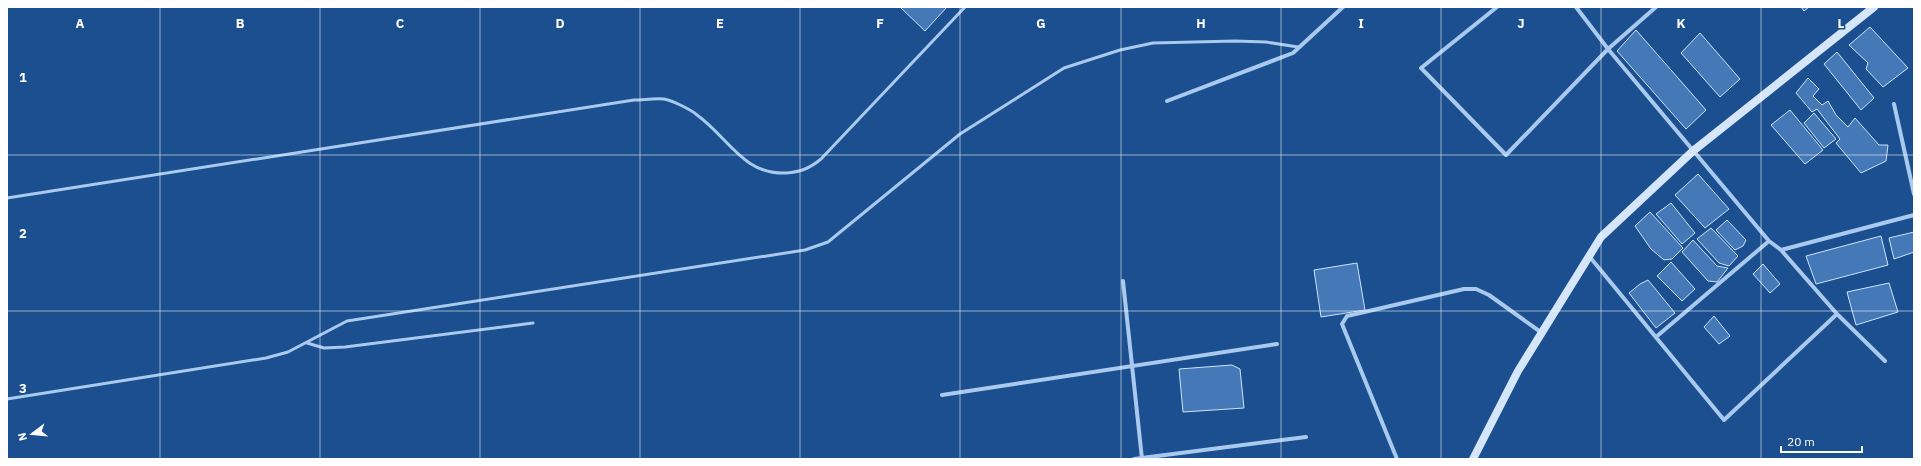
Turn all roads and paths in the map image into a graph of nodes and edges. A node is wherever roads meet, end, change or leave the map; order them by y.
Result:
1 (965, 7) edge
2 (1343, 7) edge
3 (1496, 7) edge
4 (1576, 7) edge
5 (1656, 7) edge
6 (1874, 7) edge
7 (1298, 47) junction
8 (1608, 49) junction
9 (1167, 101) dead end
10 (1894, 104) dead end
11 (1693, 151) junction
12 (1914, 194) edge
13 (7, 198) edge
14 (1914, 214) edge
15 (1769, 241) junction
16 (1781, 250) junction
17 (1589, 256) junction
18 (1123, 281) dead end
19 (1837, 314) junction
20 (533, 323) dead end
21 (1542, 333) junction
22 (1656, 337) junction
23 (307, 343) junction
24 (1277, 344) dead end
25 (1885, 361) dead end
26 (1132, 366) junction
27 (942, 395) dead end
28 (7, 399) edge
29 (1306, 437) dead end
30 (1134, 459) edge
31 (1141, 459) edge
32 (1397, 459) edge
33 (1473, 459) edge

1 - 13 lane
2 - 7 street
3 - 8 street
4 - 8 street
5 - 8 street
6 - 11 street
7 - 9 street
7 - 23 lane
8 - 11 street
10 - 12 street
11 - 15 street
11 - 17 street
14 - 16 street
15 - 16 street
15 - 22 street
16 - 19 street
17 - 21 street
17 - 22 street
18 - 26 street
19 - 22 street
19 - 25 street
20 - 23 lane
21 - 32 street
21 - 33 street
23 - 28 lane
24 - 26 street
26 - 27 street
26 - 31 street
29 - 31 street
30 - 31 street

